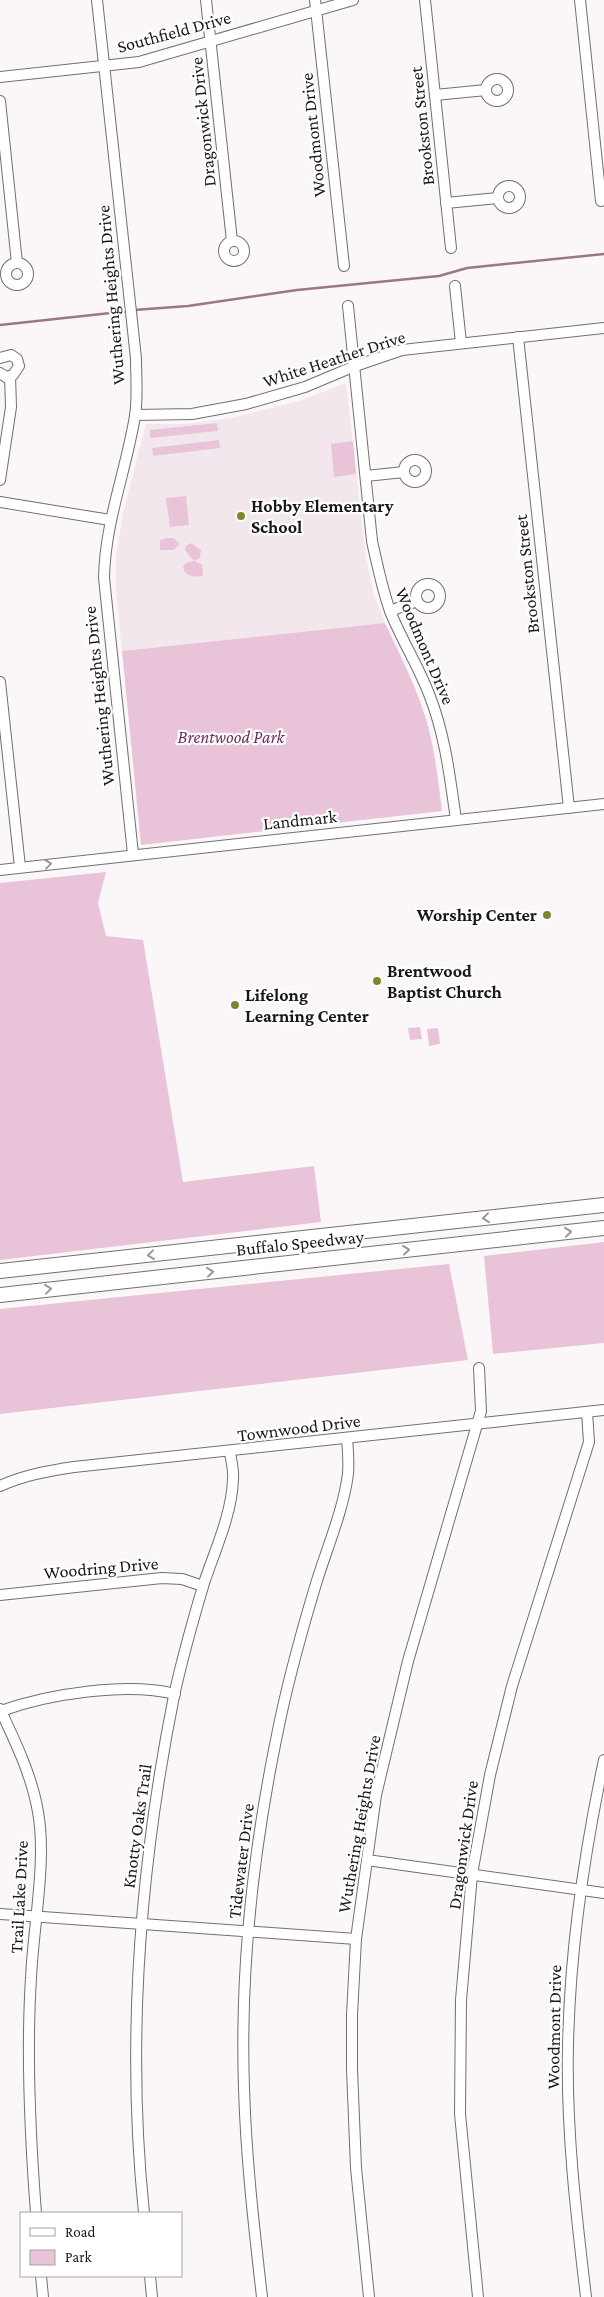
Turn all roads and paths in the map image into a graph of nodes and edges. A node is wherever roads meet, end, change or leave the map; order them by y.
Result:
1 (97, 0) edge
2 (206, 0) edge
3 (353, 0) edge
4 (425, 0) edge
5 (580, 0) edge
6 (316, 5) edge
7 (210, 40) junction
8 (104, 66) junction
9 (0, 77) edge
10 (486, 90) dead end
11 (435, 95) junction
12 (0, 101) edge
13 (498, 198) dead end
14 (601, 201) dead end
15 (446, 203) junction
16 (232, 241) dead end
17 (451, 248) dead end
18 (17, 263) dead end
19 (344, 266) dead end
20 (455, 286) dead end
21 (348, 306) dead end
22 (604, 328) edge
23 (518, 337) junction
24 (461, 343) junction
25 (0, 358) edge
26 (355, 366) junction
27 (5, 375) edge
28 (135, 415) junction
29 (404, 472) dead end
30 (366, 476) junction
31 (0, 480) edge
32 (0, 502) edge
33 (110, 520) junction
34 (417, 600) dead end
35 (390, 611) junction
36 (0, 682) edge
37 (604, 804) edge
38 (569, 808) junction
39 (456, 820) junction
40 (133, 854) junction
41 (20, 867) junction
42 (0, 870) edge
43 (604, 1205) edge
44 (521, 1215) junction
45 (604, 1228) edge
46 (378, 1230) junction
47 (523, 1237) junction
48 (238, 1246) junction
49 (381, 1253) junction
50 (98, 1261) junction
51 (240, 1269) junction
52 (0, 1271) edge
53 (100, 1283) junction
54 (0, 1295) edge
55 (479, 1368) dead end
56 (604, 1410) edge
57 (587, 1412) junction
58 (478, 1423) junction
59 (347, 1438) junction
60 (230, 1452) junction
61 (0, 1486) edge
62 (204, 1586) junction
63 (0, 1595) edge
64 (175, 1694) junction
65 (1, 1710) edge
66 (604, 1760) edge
67 (367, 1860) junction
68 (472, 1874) junction
69 (580, 1890) junction
70 (604, 1893) edge
71 (0, 1914) edge
72 (36, 1917) junction
73 (141, 1924) junction
74 (248, 1932) junction
75 (356, 1939) junction
76 (36, 2212) edge
77 (144, 2212) edge
78 (41, 2277) edge
79 (150, 2277) edge
80 (43, 2297) edge
81 (152, 2297) edge
82 (262, 2297) edge
83 (369, 2297) edge
84 (478, 2297) edge
85 (586, 2297) edge

1 - 8 street, Wuthering Heights Drive
2 - 7 street, Dragonwick Drive
3 - 6 street, Southfield Drive
4 - 11 street, Brookston Street
5 - 14 street
6 - 7 street, Southfield Drive
6 - 19 street, Woodmont Drive
7 - 8 street, Southfield Drive
7 - 16 street, Dragonwick Drive
8 - 9 street, Southfield Drive
8 - 28 street, Wuthering Heights Drive
10 - 11 street
11 - 15 street, Brookston Street
12 - 18 street
13 - 15 street
15 - 17 street, Brookston Street
20 - 24 street
21 - 26 street, Woodmont Drive
22 - 23 street, White Heather Drive
23 - 24 street, White Heather Drive
23 - 38 street, Brookston Street
24 - 26 street, White Heather Drive
25 - 27 street
26 - 28 street, White Heather Drive
26 - 30 street, Woodmont Drive
27 - 31 street
28 - 33 street, Wuthering Heights Drive
29 - 30 street
30 - 35 street, Woodmont Drive
32 - 33 street
33 - 40 street, Wuthering Heights Drive
34 - 35 street
35 - 39 street, Woodmont Drive
36 - 41 street
37 - 38 street, Landmark
38 - 39 street, Landmark
39 - 40 street, Landmark
41 -> 40 street, Landmark
41 - 42 street, Landmark
43 - 44 main road, Buffalo Speedway
44 -> 46 main road, Buffalo Speedway
44 - 47 main road
47 -> 45 main road, Buffalo Speedway
46 - 48 main road, Buffalo Speedway
46 - 49 main road
49 -> 47 main road, Buffalo Speedway
48 -> 50 main road, Buffalo Speedway
48 - 51 main road
49 - 51 main road, Buffalo Speedway
50 - 52 main road, Buffalo Speedway
50 - 53 main road
53 -> 51 main road, Buffalo Speedway
54 -> 53 main road, Buffalo Speedway
55 - 58 street, Wuthering Heights Drive
56 - 57 street, Townwood Drive
57 - 58 street, Townwood Drive
57 - 68 street, Dragonwick Drive
58 - 59 street, Townwood Drive
58 - 67 street, Wuthering Heights Drive
59 - 60 street, Townwood Drive
59 - 74 street, Tidewater Drive
60 - 61 street, Townwood Drive
60 - 62 street, Knotty Oaks Trail
62 - 63 street, Woodring Drive
62 - 64 street, Knotty Oaks Trail
64 - 65 street
64 - 73 street, Knotty Oaks Trail
65 - 72 street, Trail Lake Drive
66 - 69 street, Woodmont Drive
67 - 68 street
67 - 75 street, Wuthering Heights Drive
68 - 69 street
68 - 84 street, Dragonwick Drive
69 - 70 street
69 - 85 street, Woodmont Drive
71 - 72 street
72 - 73 street
72 - 76 street, Trail Lake Drive
73 - 74 street
73 - 77 street, Knotty Oaks Trail
74 - 75 street
74 - 82 street, Tidewater Drive
75 - 83 street, Wuthering Heights Drive
78 - 80 street
79 - 81 street

